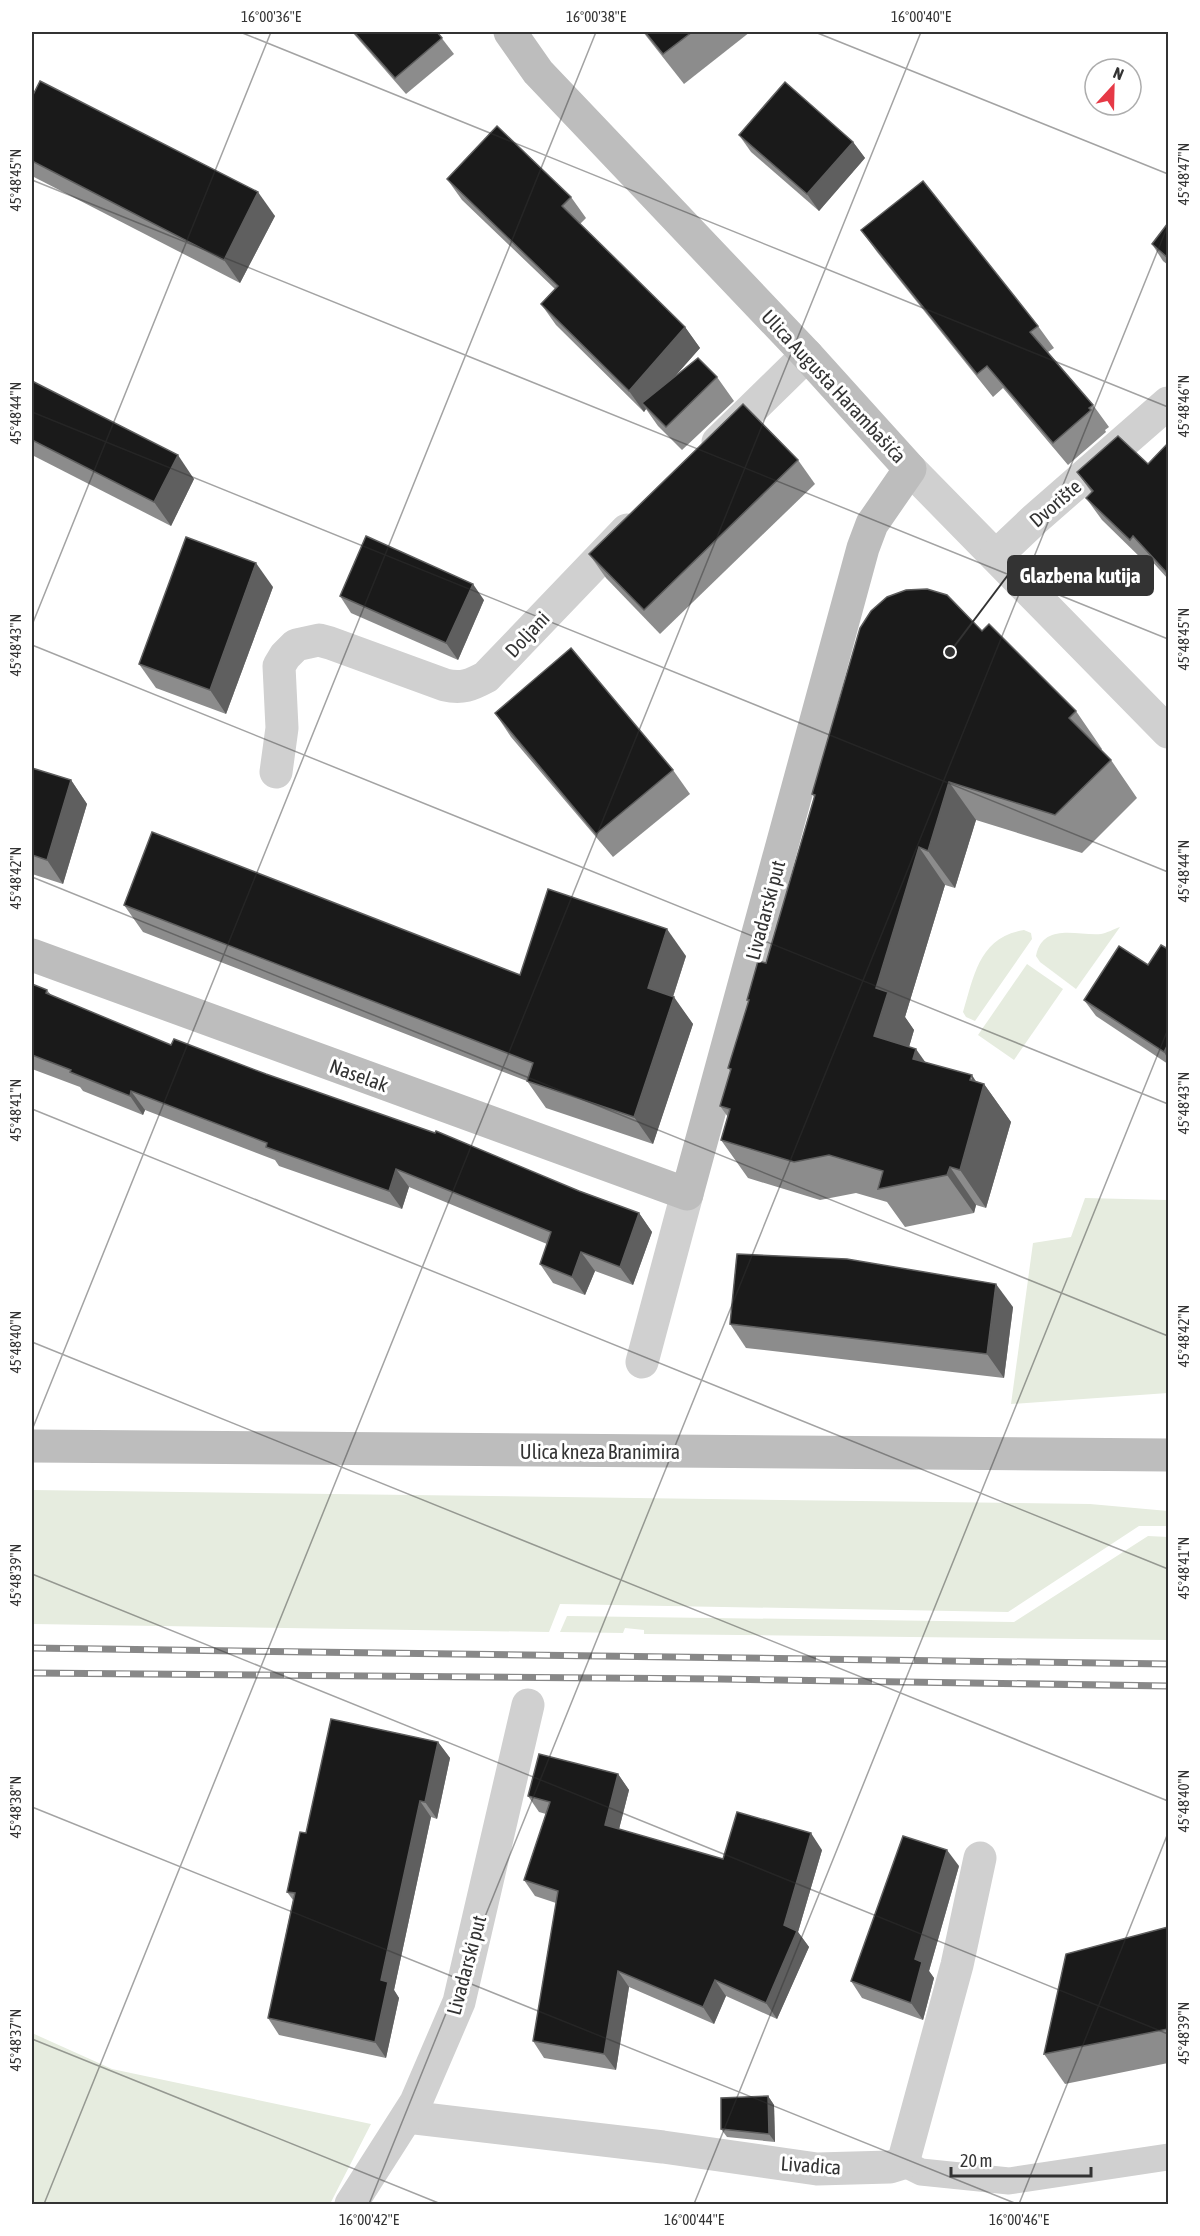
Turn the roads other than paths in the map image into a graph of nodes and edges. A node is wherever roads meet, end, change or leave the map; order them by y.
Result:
1 (510, 32) edge
2 (807, 355) junction
3 (1168, 403) edge
4 (698, 461) edge
5 (910, 469) junction
6 (648, 510) edge
7 (996, 556) junction
8 (1168, 732) edge
9 (276, 772) dead end
10 (32, 955) edge
11 (687, 1194) junction
12 (642, 1362) dead end
13 (32, 1446) edge
14 (1168, 1455) edge
15 (528, 1706) dead end
16 (980, 1858) dead end
17 (407, 2117) junction
18 (1168, 2157) edge
19 (903, 2163) junction
20 (351, 2205) edge

1 - 2 street, Ulica Augusta Harambašića
2 - 4 street
2 - 5 street, Ulica Augusta Harambašića
3 - 7 street, Dvorište
5 - 7 street, Ulica Augusta Harambašića
5 - 11 street, Livadarski put
6 - 9 street, Doljani
7 - 8 street, Ulica Augusta Harambašića
10 - 11 street, Naselak
11 - 12 street, Livadarski put
13 - 14 street, Ulica kneza Branimira
15 - 17 street, Livadarski put
16 - 19 street
17 - 19 street, Livadica
17 - 20 street, Livadarski put
18 - 19 lane

